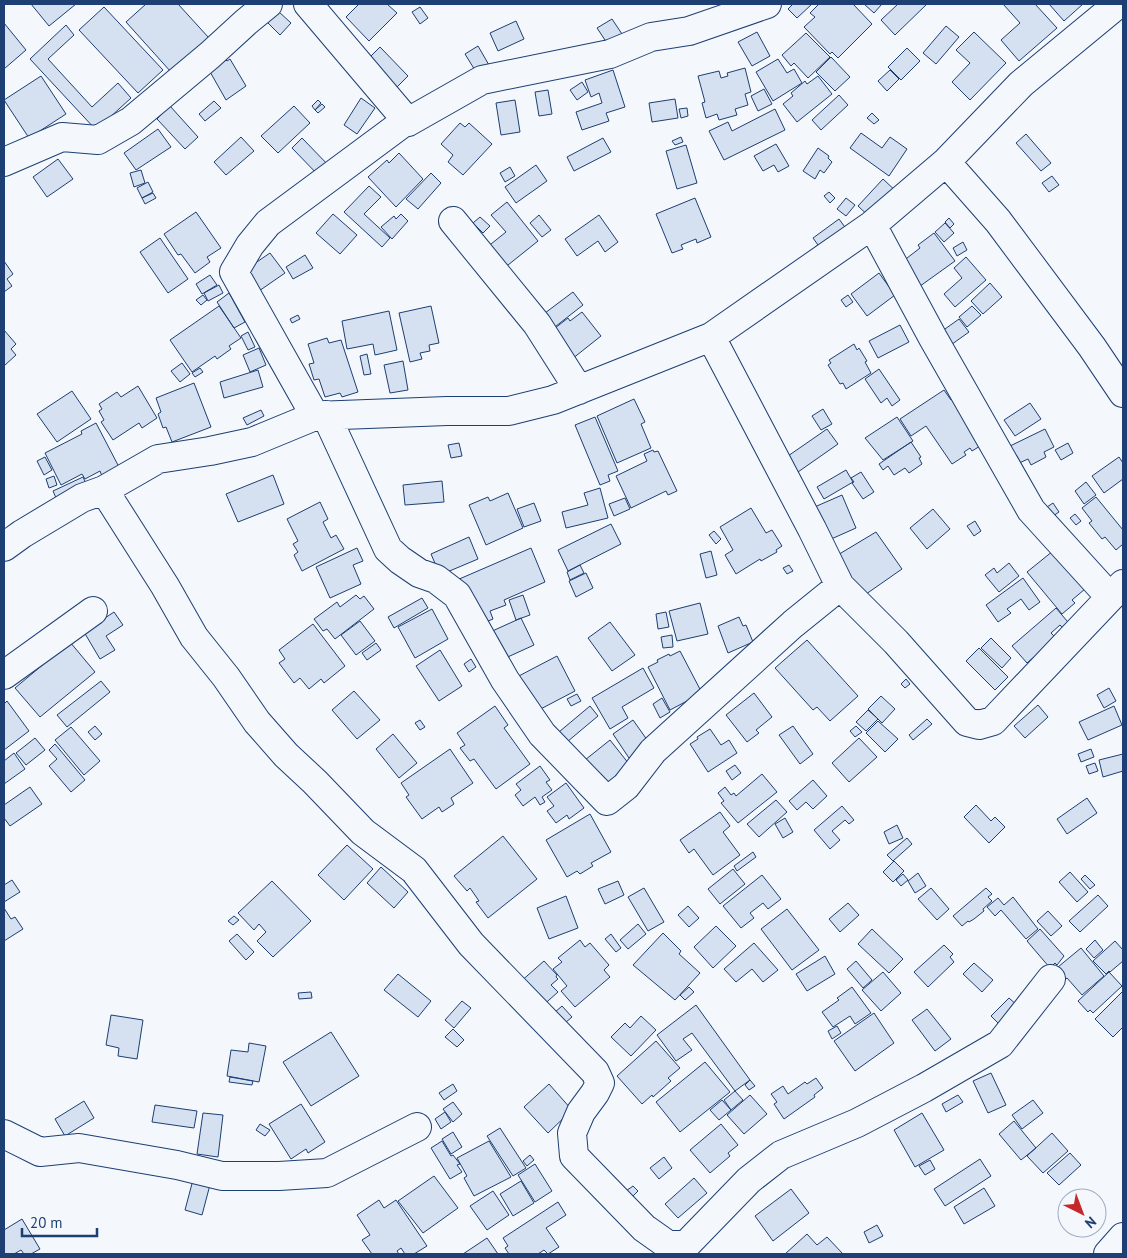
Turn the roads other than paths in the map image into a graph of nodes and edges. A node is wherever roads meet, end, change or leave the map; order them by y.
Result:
1 (268, 4) edge
2 (308, 4) edge
3 (767, 4) edge
4 (1118, 4) edge
5 (408, 122) junction
6 (4, 162) edge
7 (946, 162) junction
8 (452, 221) dead end
9 (872, 225) junction
10 (711, 337) junction
11 (579, 390) junction
12 (1123, 392) edge
13 (320, 416) junction
14 (104, 490) junction
15 (4, 547) edge
16 (840, 586) junction
17 (1117, 590) edge
18 (93, 611) dead end
19 (4, 675) edge
20 (1051, 979) dead end
21 (417, 1127) dead end
22 (4, 1134) edge
23 (1123, 1237) edge
24 (662, 1250) edge
25 (1108, 1254) edge

1 - 6 street
2 - 5 street
3 - 5 street
4 - 7 street
5 - 13 street
7 - 9 street
7 - 12 street
8 - 11 street
9 - 10 street
9 - 17 street
10 - 11 street
10 - 16 street
11 - 13 street
13 - 14 street
13 - 16 street
14 - 15 street
14 - 24 street
16 - 17 street
18 - 19 street
20 - 24 street
21 - 22 street
23 - 25 street

